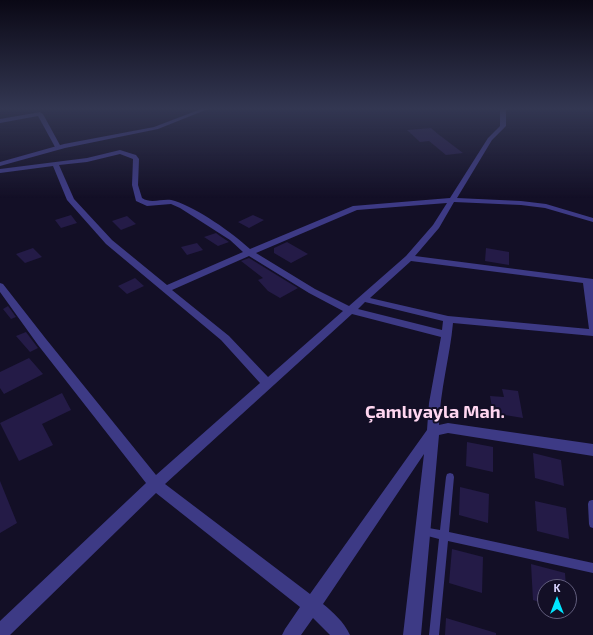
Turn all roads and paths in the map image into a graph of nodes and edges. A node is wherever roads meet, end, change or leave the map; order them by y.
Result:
1 (53, 139) edge
2 (104, 139) edge
3 (490, 139) edge
4 (58, 147) junction
5 (55, 163) junction
6 (0, 164) edge
7 (0, 171) edge
8 (453, 200) junction
9 (593, 220) edge
10 (250, 252) junction
11 (409, 258) junction
12 (590, 282) edge
13 (0, 286) edge
14 (166, 289) junction
15 (363, 299) junction
16 (350, 310) junction
17 (448, 319) junction
18 (593, 328) edge
19 (593, 333) edge
20 (447, 335) junction
21 (268, 384) junction
22 (433, 431) junction
23 (593, 450) edge
24 (450, 477) dead end
25 (155, 484) junction
26 (592, 504) dead end
27 (593, 524) edge
28 (423, 532) junction
29 (444, 536) junction
30 (593, 568) edge
31 (311, 606) junction
32 (0, 633) edge
33 (291, 635) edge
34 (341, 635) edge
35 (412, 635) edge
36 (434, 635) edge

1 - 4 street
2 - 4 street
3 - 8 street
4 - 6 street
5 - 7 street
5 - 10 street
5 - 14 street
8 - 9 street
8 - 10 street
8 - 11 street
10 - 14 street
10 - 16 street
11 - 12 street
11 - 15 street
12 - 18 street
13 - 25 street
14 - 21 street
15 - 16 street
15 - 17 street
16 - 20 street
16 - 21 street
17 - 19 street
17 - 20 street
20 - 22 street
21 - 25 street
22 - 23 street
22 - 28 street
22 - 31 street
24 - 29 lane
25 - 31 street
25 - 32 street
26 - 27 lane
28 - 29 lane
28 - 35 street
29 - 30 lane
29 - 36 lane
31 - 33 street
31 - 34 street

